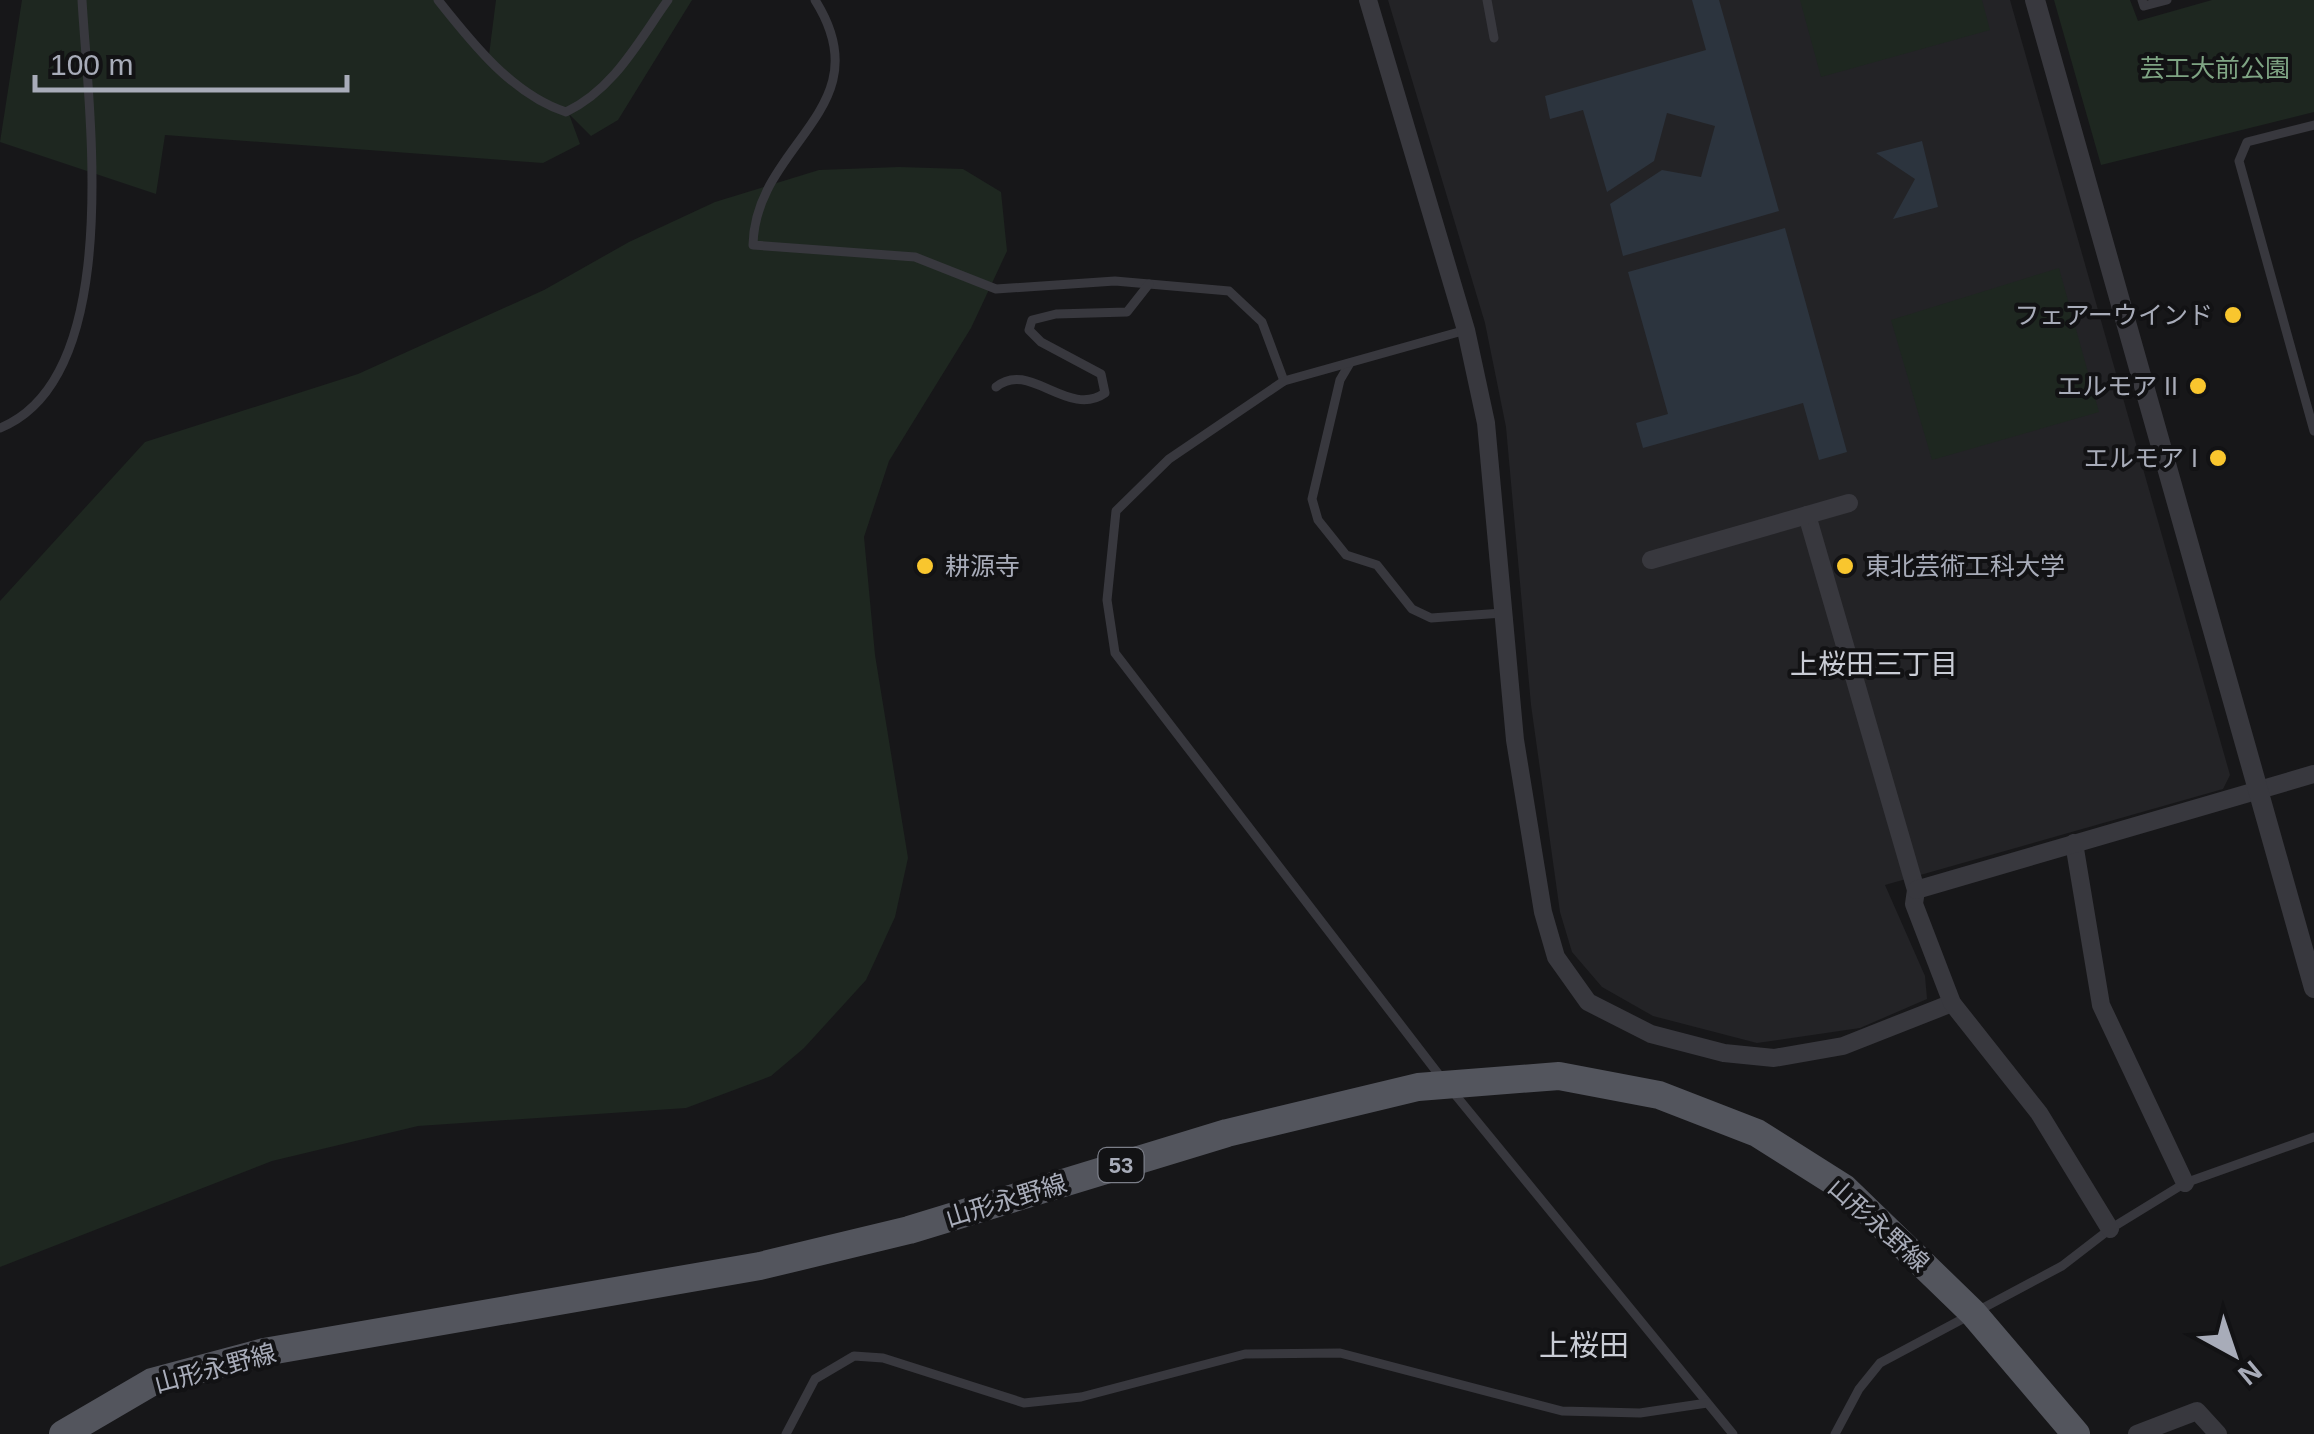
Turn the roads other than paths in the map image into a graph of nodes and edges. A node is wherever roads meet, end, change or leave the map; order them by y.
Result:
1 (82, 0) edge
2 (438, 0) edge
3 (668, 0) edge
4 (814, 0) edge
5 (1368, 0) edge
6 (1487, 0) edge
7 (2034, 0) edge
8 (2142, 0) edge
9 (2167, 0) edge
10 (1494, 38) dead end
11 (2314, 124) edge
12 (1149, 284) junction
13 (1466, 330) junction
14 (1350, 363) junction
15 (1284, 381) junction
16 (996, 387) dead end
17 (0, 428) edge
18 (2314, 431) edge
19 (1849, 502) dead end
20 (1808, 514) junction
21 (1652, 560) dead end
22 (1503, 613) junction
23 (2314, 774) edge
24 (2260, 790) junction
25 (2074, 843) junction
26 (1916, 890) junction
27 (2314, 988) edge
28 (1952, 1003) junction
29 (1445, 1082) junction
30 (2314, 1136) edge
31 (2185, 1184) junction
32 (2110, 1229) junction
33 (1973, 1313) junction
34 (1707, 1402) junction
35 (64, 1434) edge
36 (786, 1434) edge
37 (1733, 1434) edge
38 (1835, 1434) edge
39 (2076, 1434) edge
40 (2137, 1434) edge
41 (2218, 1434) edge

1 - 17 lane
2 - 3 lane
4 - 12 lane
5 - 13 street
6 - 10 lane
7 - 24 street
8 - 9 lane
11 - 18 lane
12 - 15 lane
12 - 16 lane
13 - 14 lane
13 - 22 street
14 - 15 lane
14 - 22 lane
15 - 29 lane
19 - 20 street
20 - 21 street
20 - 26 street
22 - 28 street
23 - 24 street
24 - 25 street
24 - 27 street
25 - 26 street
25 - 31 street
26 - 28 street
28 - 32 street
29 - 33 main road, 山形永野線 / 53
29 - 34 lane
29 - 35 main road, 山形永野線 / 53
30 - 31 lane
31 - 32 lane
32 - 33 lane
33 - 38 lane
33 - 39 main road, 山形永野線 / 53
34 - 36 lane
34 - 37 lane
40 - 41 street

